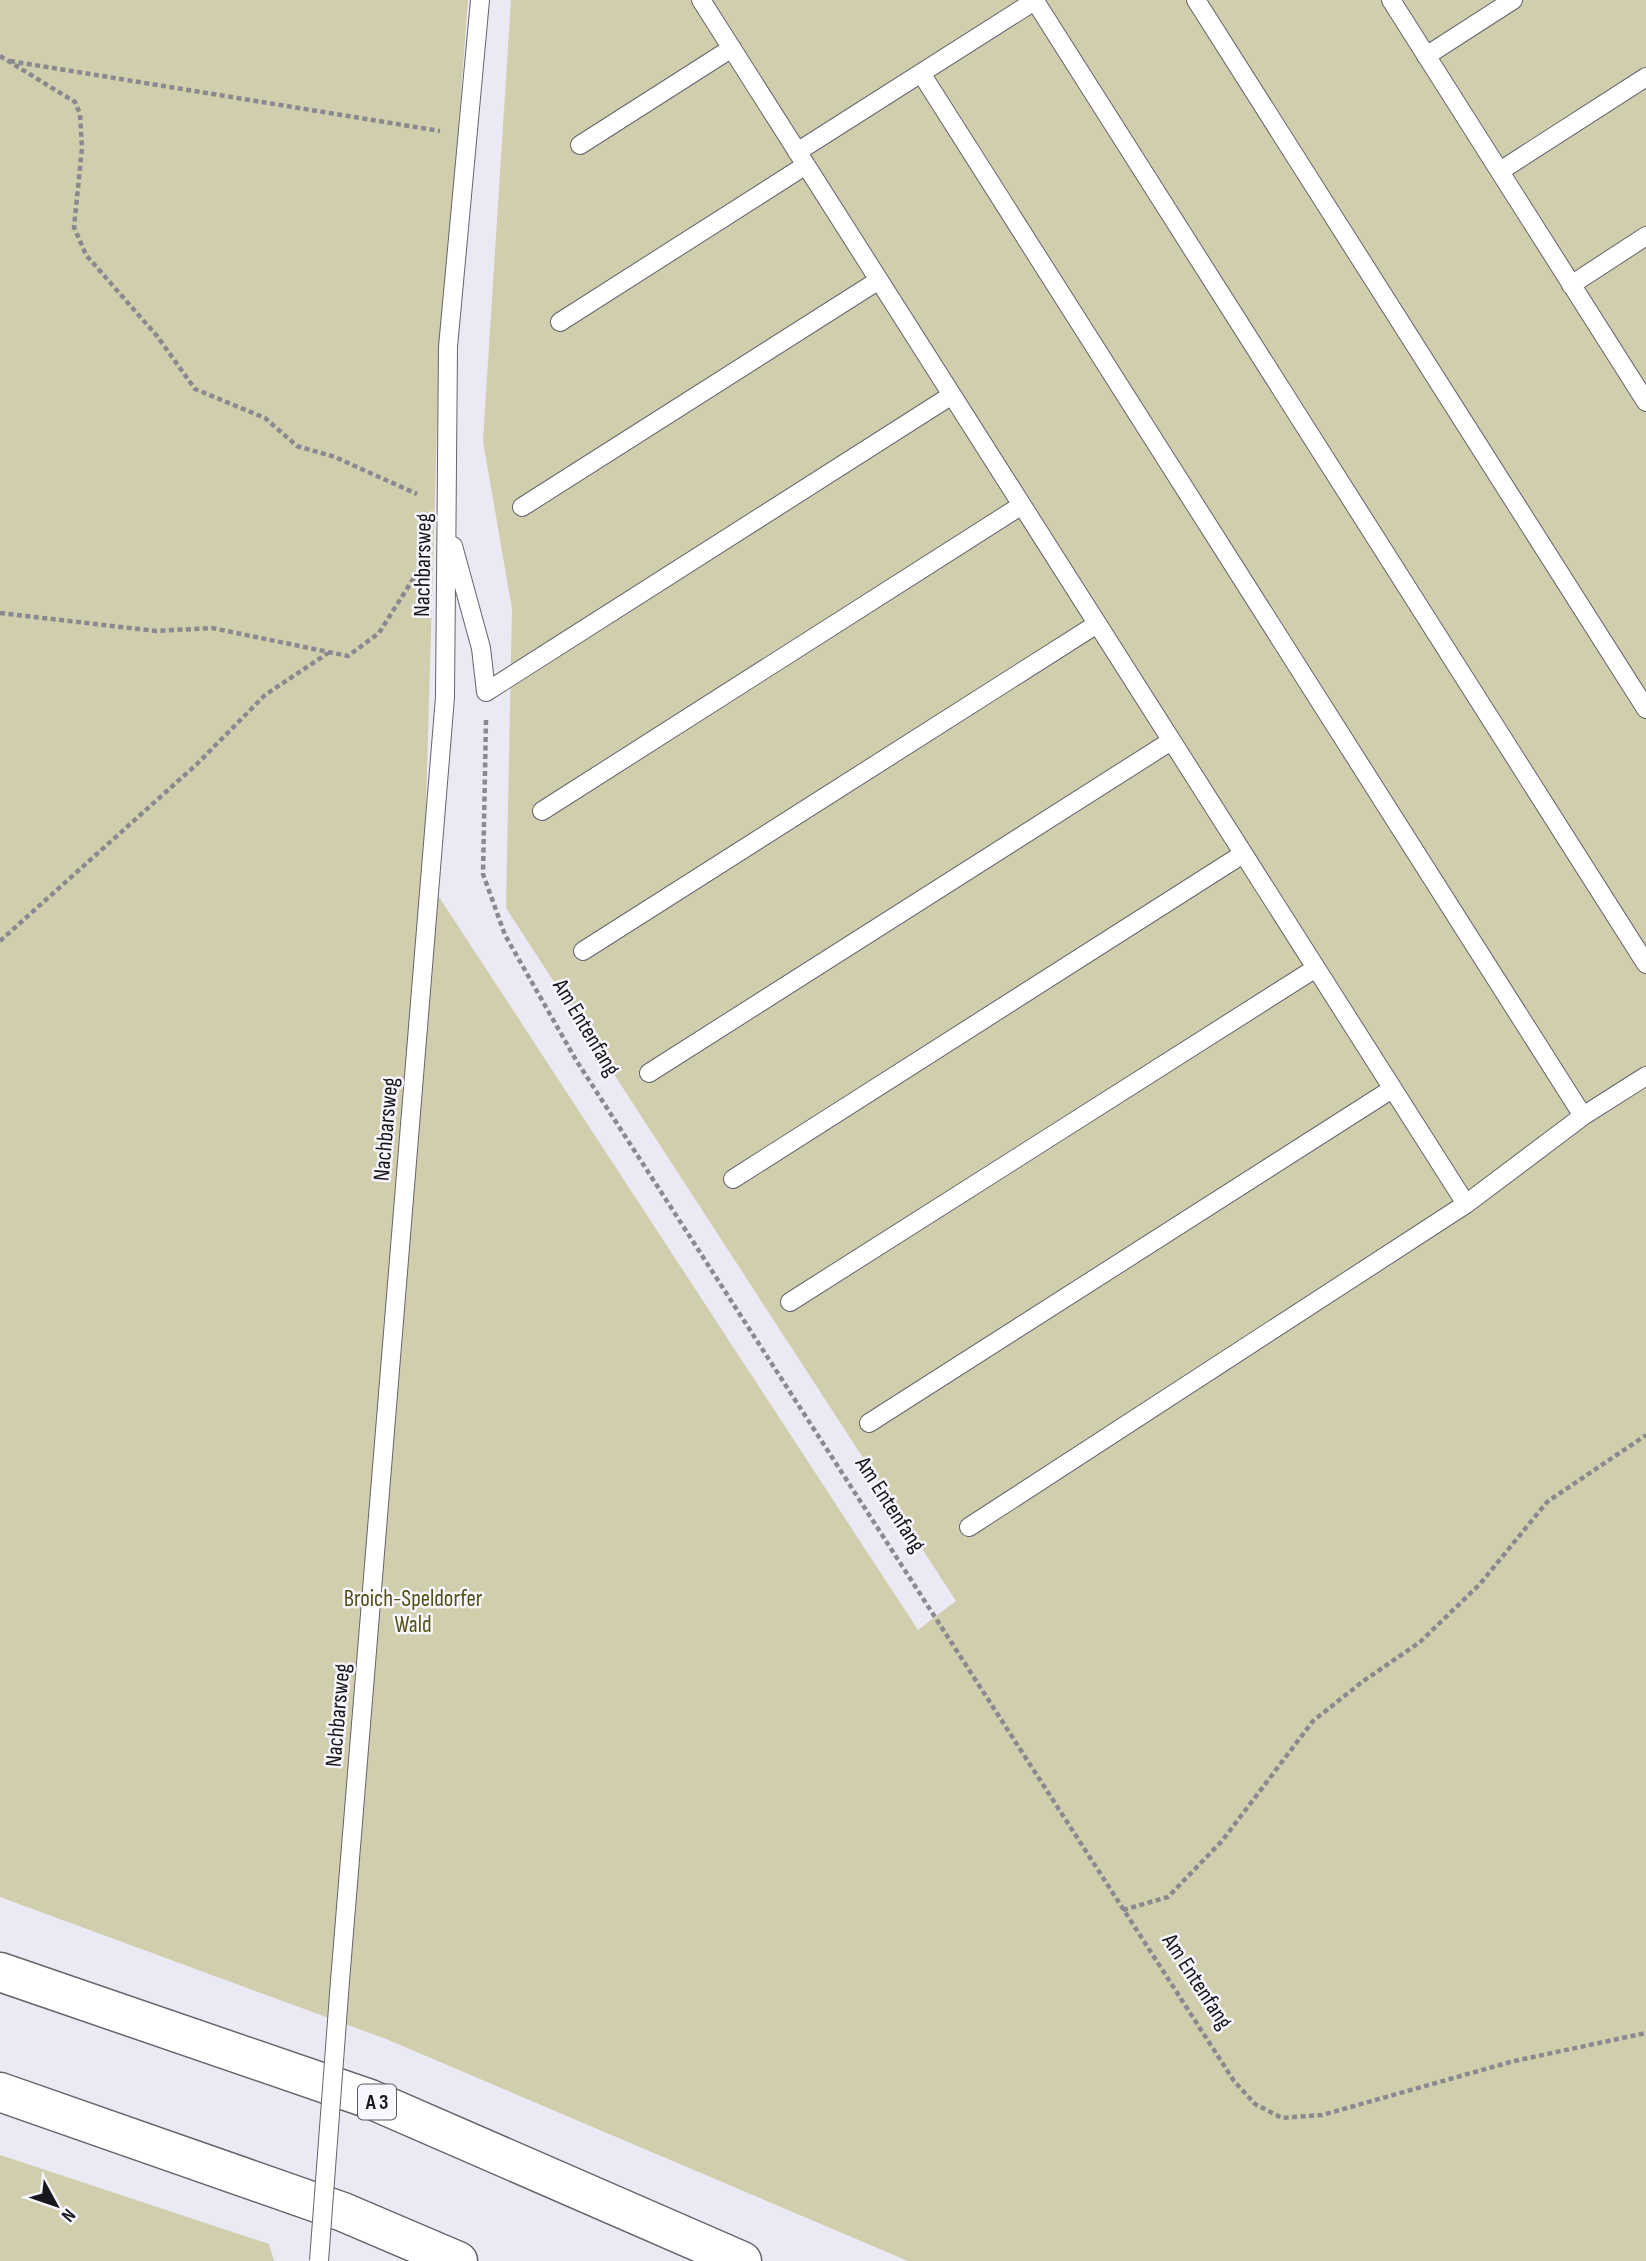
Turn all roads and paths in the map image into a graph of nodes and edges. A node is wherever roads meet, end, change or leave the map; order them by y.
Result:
1 (480, 0) edge
2 (701, 0) edge
3 (1035, 0) edge
4 (1196, 0) edge
5 (1391, 0) edge
6 (1513, 0) edge
7 (732, 48) junction
8 (0, 56) edge
9 (1426, 56) junction
10 (6, 60) junction
11 (921, 73) junction
12 (1646, 77) edge
13 (468, 135) junction
14 (580, 145) dead end
15 (802, 158) junction
16 (1500, 172) junction
17 (1646, 236) edge
18 (879, 280) junction
19 (1572, 285) junction
20 (560, 322) dead end
21 (952, 395) junction
22 (1646, 402) edge
23 (1022, 505) junction
24 (522, 507) dead end
25 (447, 526) junction
26 (0, 613) edge
27 (1097, 624) junction
28 (328, 653) junction
29 (486, 692) junction
30 (1646, 709) edge
31 (1171, 741) junction
32 (541, 811) dead end
33 (1243, 854) junction
34 (0, 940) edge
35 (583, 951) dead end
36 (1646, 964) edge
37 (1315, 968) junction
38 (649, 1073) dead end
39 (1646, 1076) edge
40 (1392, 1089) junction
41 (1583, 1116) junction
42 (733, 1179) dead end
43 (1466, 1205) junction
44 (790, 1302) dead end
45 (869, 1423) dead end
46 (1646, 1435) edge
47 (970, 1527) dead end
48 (1123, 1910) junction
49 (0, 1972) edge
50 (1646, 2033) edge
51 (0, 2092) edge
52 (319, 2261) edge
53 (458, 2261) edge
54 (743, 2261) edge

1 - 13 lane, Nachbarsweg
2 - 7 lane
3 - 11 lane
3 - 36 lane
4 - 30 lane
5 - 9 lane
6 - 9 lane
7 - 14 lane
7 - 15 lane
8 - 10 path
9 - 16 lane
10 - 13 path
10 - 25 path
11 - 15 lane
11 - 41 lane
12 - 16 lane
13 - 25 lane, Nachbarsweg
15 - 18 lane
15 - 20 lane
16 - 19 lane
17 - 19 lane
18 - 21 lane
18 - 24 lane
19 - 22 lane
21 - 23 lane
21 - 29 lane
23 - 27 lane
23 - 32 lane
25 - 28 path
25 - 29 lane
25 - 52 lane, Nachbarsweg, bridge
26 - 28 path
27 - 31 lane
27 - 35 lane
28 - 34 path
29 - 48 path, Am Entenfang
31 - 33 lane
31 - 38 lane
33 - 37 lane
33 - 42 lane
37 - 40 lane
37 - 44 lane
39 - 41 lane
40 - 43 lane
40 - 45 lane
41 - 43 lane
43 - 47 lane
46 - 48 path
48 - 50 path, Am Entenfang
49 - 54 highway, A 3
51 - 53 highway

